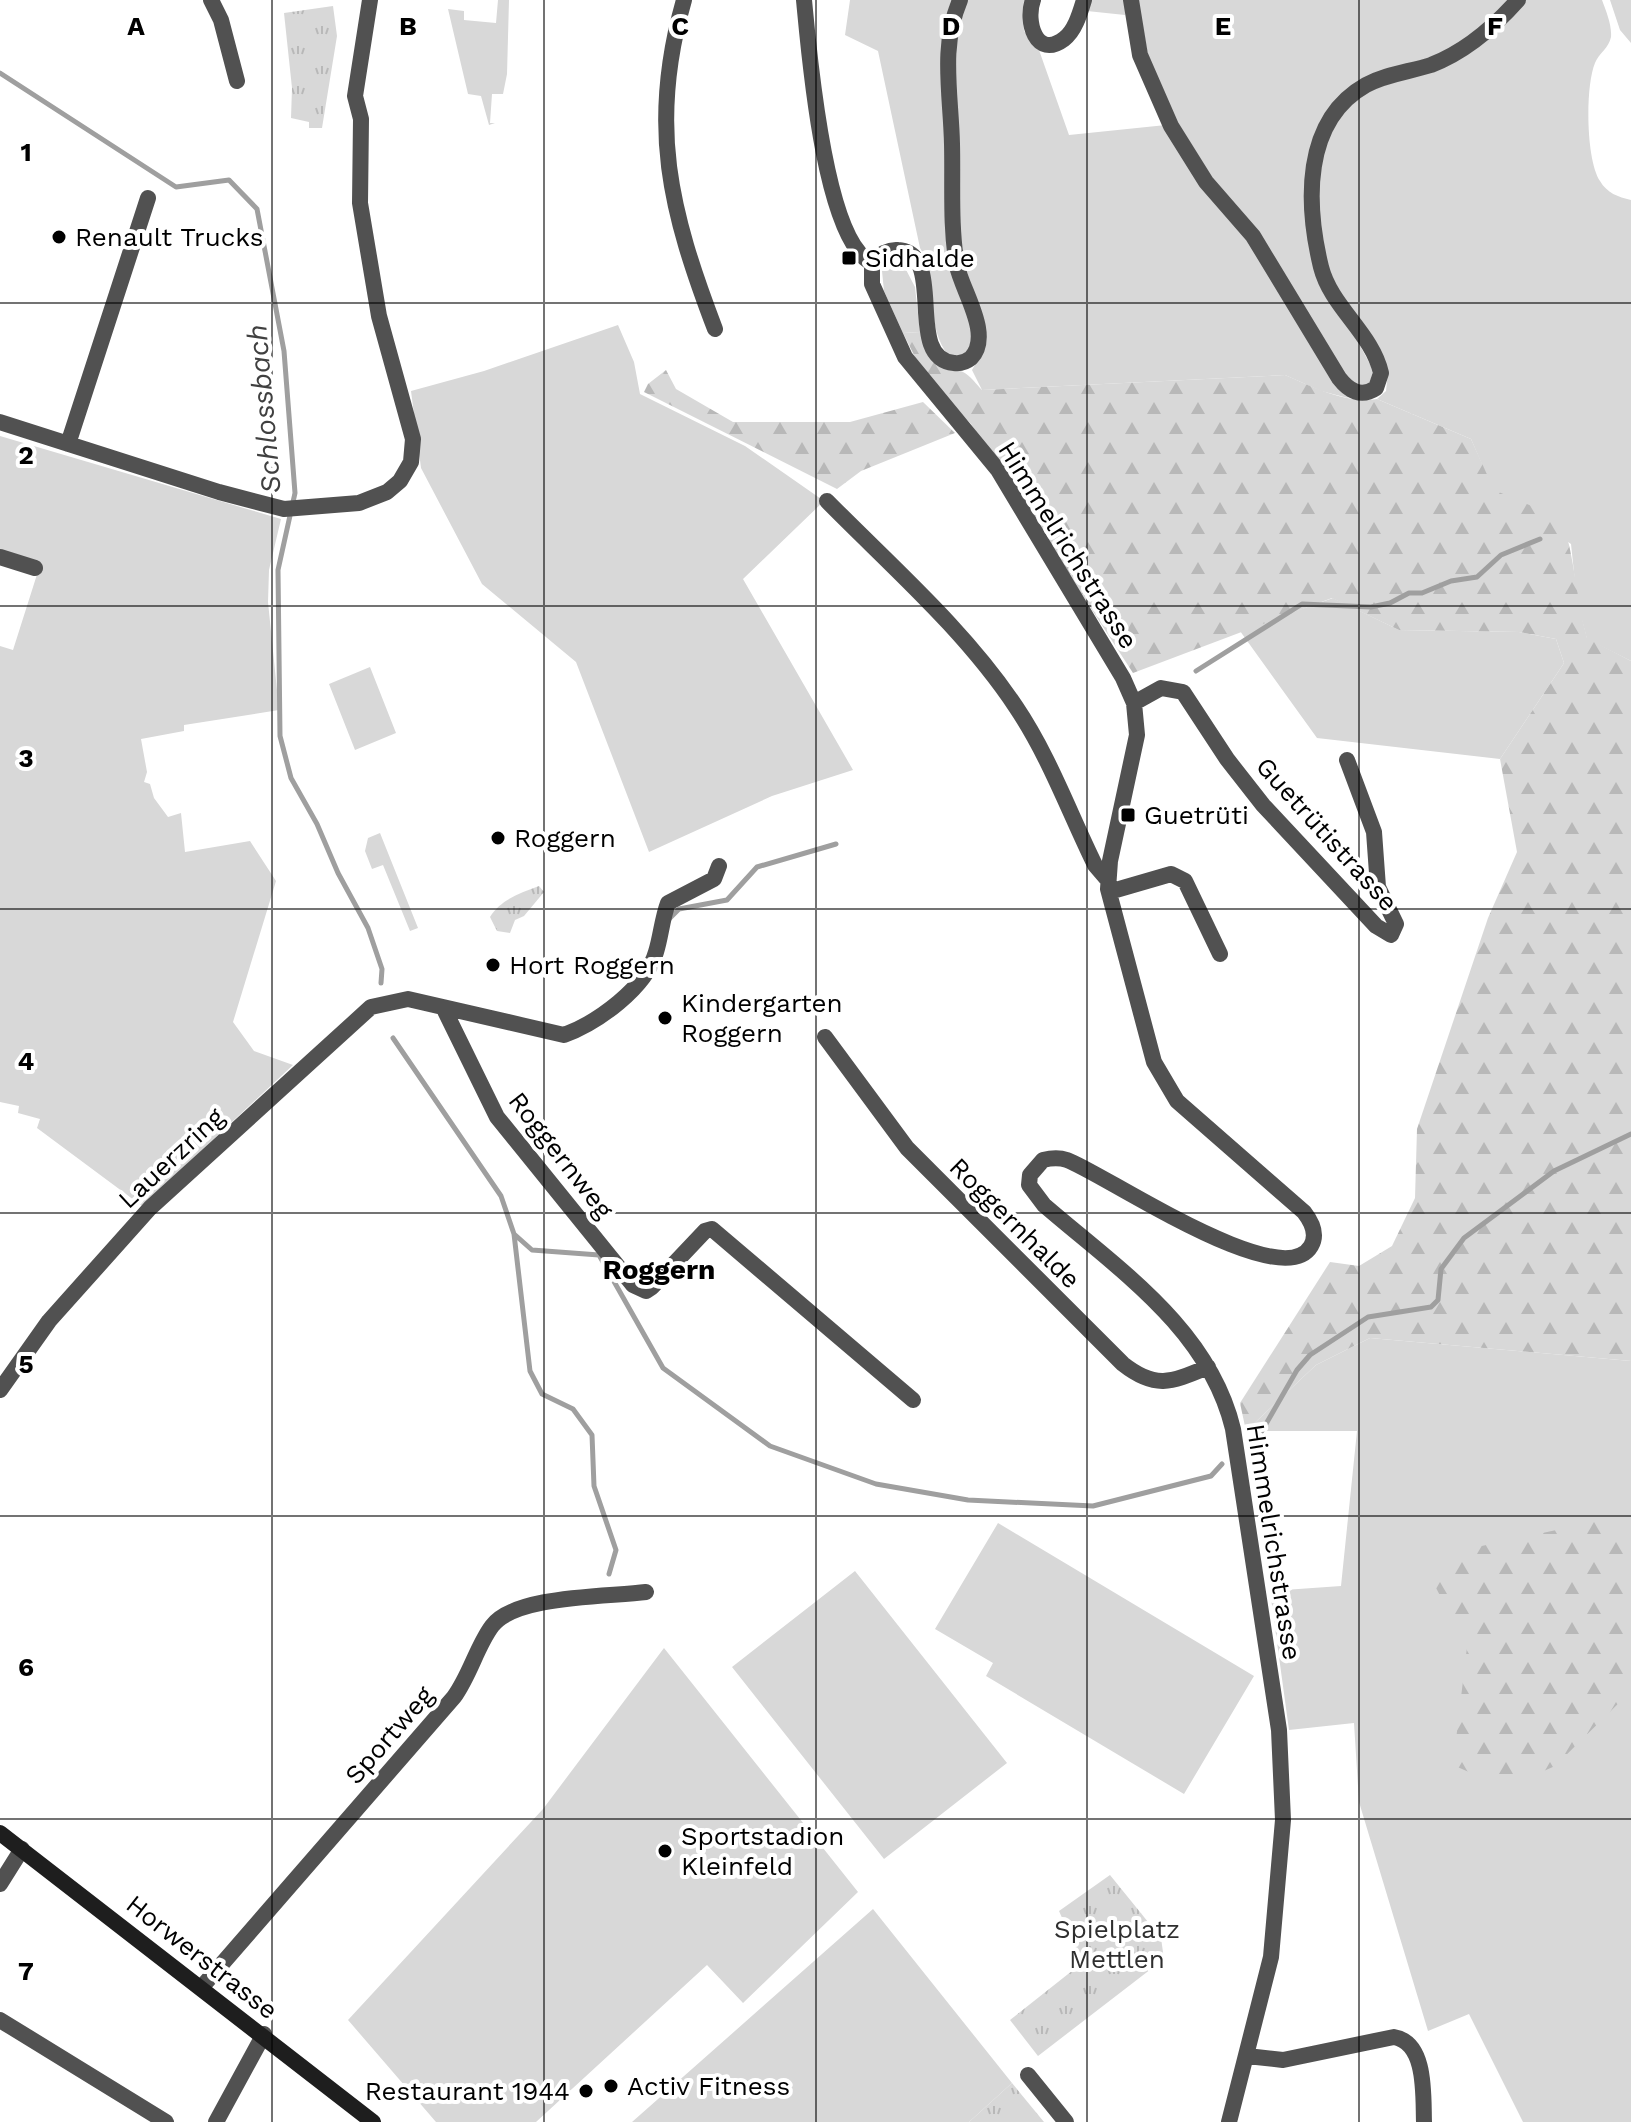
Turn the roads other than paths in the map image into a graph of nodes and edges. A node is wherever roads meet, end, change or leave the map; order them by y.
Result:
1 (211, 0) edge
2 (370, 0) edge
3 (684, 0) edge
4 (804, 0) edge
5 (960, 0) edge
6 (1033, 0) edge
7 (1084, 0) edge
8 (1131, 0) edge
9 (1518, 0) edge
10 (237, 81) dead end
11 (148, 198) dead end
12 (872, 263) junction
13 (715, 329) dead end
14 (0, 422) edge
15 (68, 444) junction
16 (827, 501) dead end
17 (0, 557) edge
18 (35, 568) dead end
19 (1134, 703) junction
20 (1347, 760) dead end
21 (719, 866) dead end
22 (1108, 885) junction
23 (1220, 954) dead end
24 (444, 1009) junction
25 (825, 1037) dead end
26 (1208, 1367) junction
27 (0, 1390) edge
28 (913, 1400) dead end
29 (646, 1592) dead end
30 (0, 1833) edge
31 (22, 1849) junction
32 (0, 1884) edge
33 (201, 1988) junction
34 (0, 2020) edge
35 (264, 2034) junction
36 (1247, 2056) junction
37 (1028, 2075) dead end
38 (166, 2122) edge
39 (216, 2122) edge
40 (373, 2122) edge
41 (1066, 2122) edge
42 (1229, 2122) edge
43 (1424, 2122) edge

1 - 10 street
2 - 15 street
3 - 13 street
4 - 12 street
5 - 12 street
6 - 7 street
8 - 9 street
11 - 15 street
12 - 19 street, Himmelrichstrasse
14 - 15 street
16 - 22 street, Himmelrichstrasse
17 - 18 street
19 - 20 street, Guetrütistrasse
19 - 22 street, Himmelrichstrasse
21 - 24 street
22 - 23 street
22 - 26 street, Himmelrichstrasse
24 - 27 street, Lauerzring
24 - 28 street, Roggernweg
25 - 26 street, Roggernhalde
26 - 36 street, Himmelrichstrasse
29 - 33 street, Sportweg
30 - 31 street, Horwerstrasse
31 - 32 street
31 - 33 street, Horwerstrasse
33 - 35 street, Horwerstrasse
34 - 38 street
35 - 39 street
35 - 40 street, Horwerstrasse
36 - 42 street, Himmelrichstrasse
36 - 43 street
37 - 41 street

